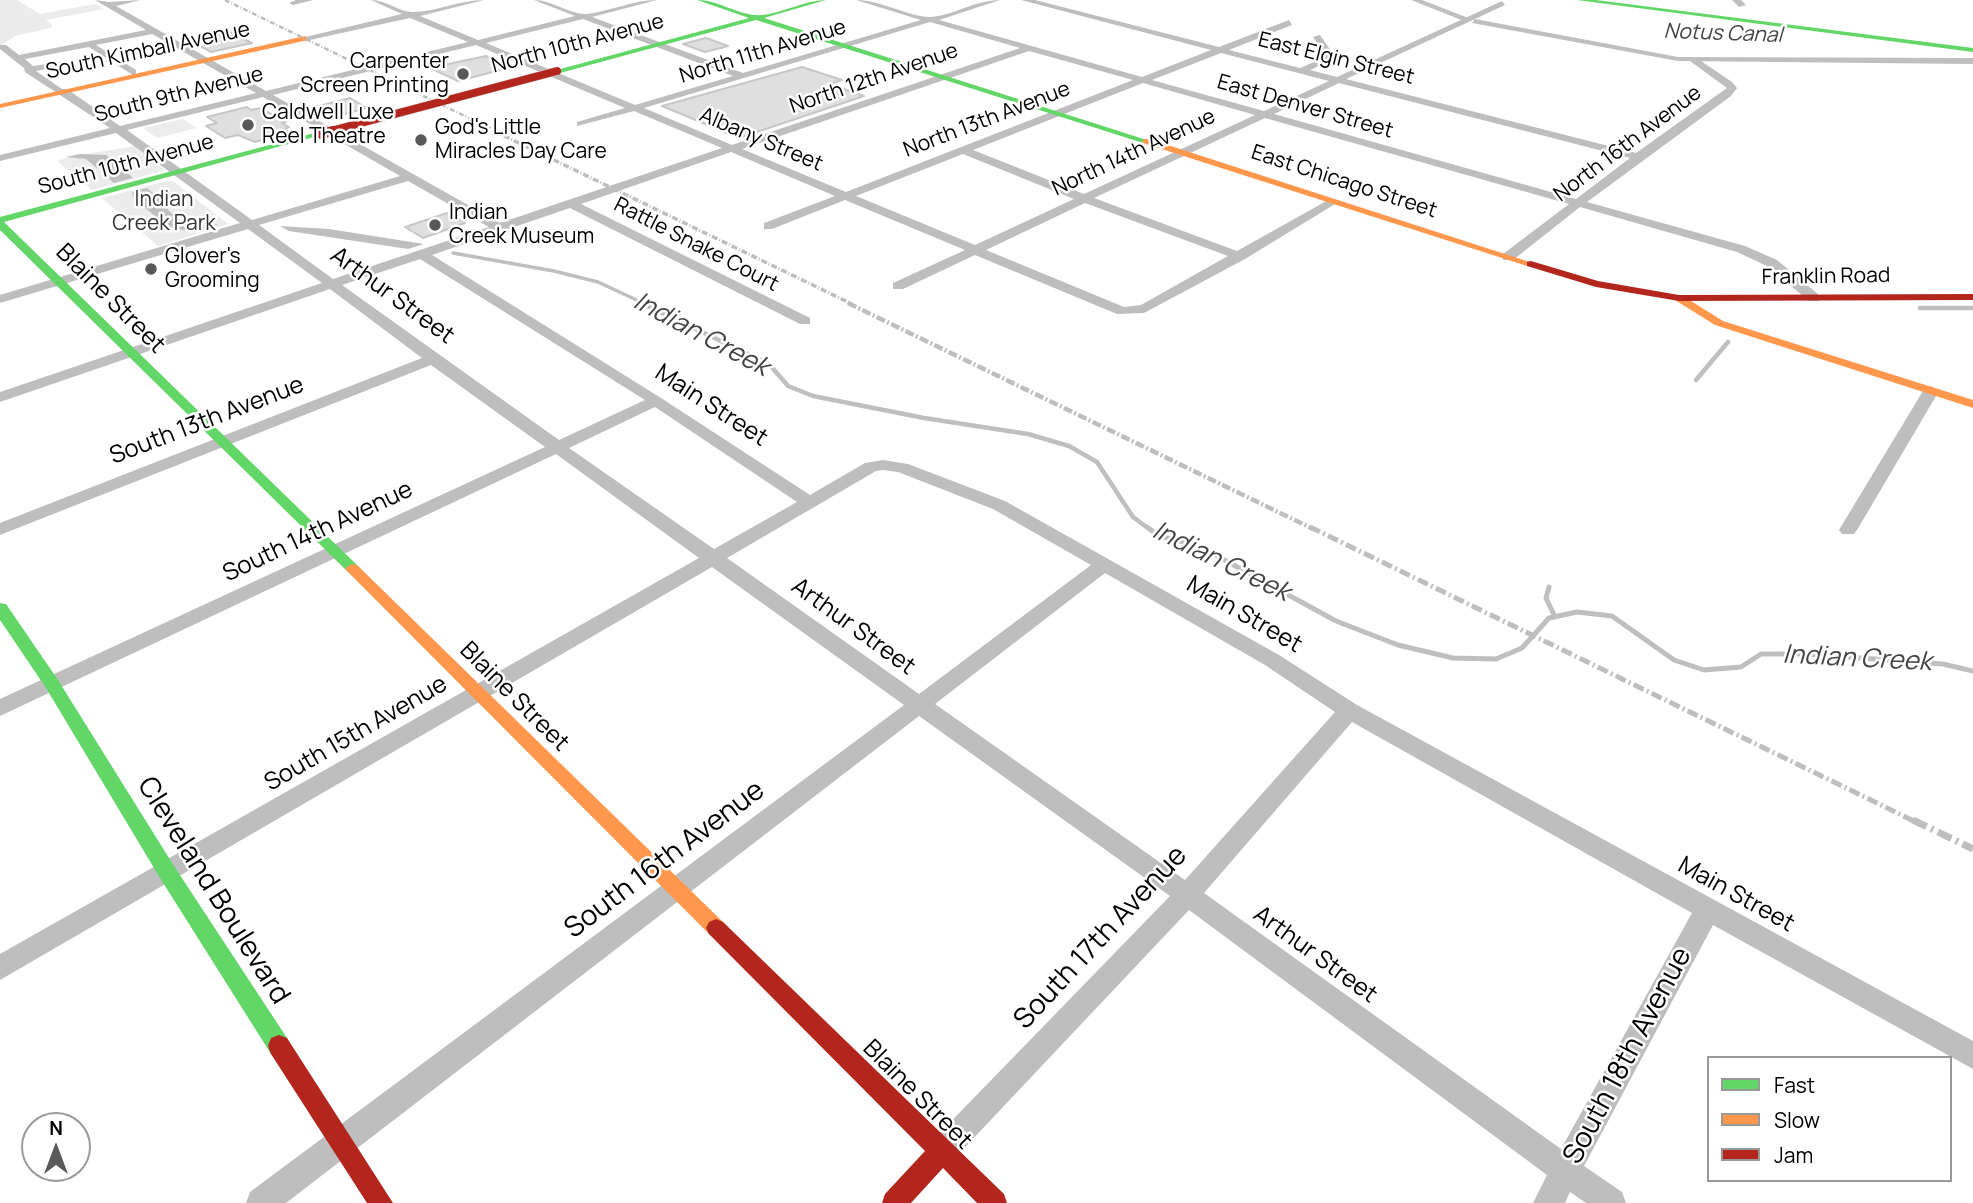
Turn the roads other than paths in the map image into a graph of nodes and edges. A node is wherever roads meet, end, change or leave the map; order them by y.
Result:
1 (136, 0) edge
2 (309, 0) edge
3 (375, 0) edge
4 (480, 0) edge
5 (538, 0) edge
6 (653, 0) edge
7 (700, 0) edge
8 (823, 0) edge
9 (860, 0) edge
10 (996, 0) edge
11 (1024, 0) edge
12 (1609, 0) edge
13 (1575, 1) edge
14 (104, 3) edge
15 (293, 3) dead end
16 (1502, 3) dead end
17 (411, 15) junction
18 (585, 17) junction
19 (755, 18) junction
20 (930, 19) junction
21 (1289, 23) dead end
22 (153, 31) junction
23 (1317, 37) dead end
24 (305, 38) joint
25 (475, 43) junction
26 (661, 43) junction
27 (842, 46) junction
28 (3, 47) dead end
29 (93, 47) dead end
30 (1028, 48) junction
31 (1973, 48) edge
32 (1220, 50) junction
33 (18, 58) junction
34 (207, 60) junction
35 (1695, 61) dead end
36 (57, 64) dead end
37 (1303, 70) junction
38 (133, 72) dead end
39 (38, 74) junction
40 (743, 76) junction
41 (941, 77) junction
42 (1141, 80) junction
43 (1339, 80) junction
44 (64, 88) junction
45 (265, 94) junction
46 (465, 96) joint
47 (0, 106) edge
48 (633, 109) junction
49 (1057, 113) junction
50 (1264, 116) junction
51 (581, 124) dead end
52 (117, 130) junction
53 (728, 149) junction
54 (962, 150) junction
55 (1183, 153) junction
56 (1638, 157) junction
57 (0, 158) edge
58 (180, 173) junction
59 (411, 176) junction
60 (844, 197) junction
61 (1085, 199) junction
62 (1334, 201) junction
63 (570, 203) junction
64 (1579, 205) junction
65 (0, 222) edge
66 (248, 224) junction
67 (498, 226) junction
68 (768, 226) dead end
69 (975, 251) junction
70 (420, 253) junction
71 (1240, 256) junction
72 (1508, 257) junction
73 (61, 281) junction
74 (330, 285) junction
75 (898, 286) dead end
76 (1973, 297) edge
77 (1679, 298) junction
78 (1814, 298) junction
79 (0, 299) edge
80 (1741, 299) junction
81 (805, 321) dead end
82 (1752, 334) junction
83 (131, 352) junction
84 (433, 359) junction
85 (1931, 391) junction
86 (0, 397) edge
87 (656, 401) junction
88 (1973, 404) edge
89 (223, 441) junction
90 (559, 447) junction
91 (810, 503) junction
92 (0, 528) edge
93 (1848, 530) dead end
94 (333, 551) junction
95 (713, 559) junction
96 (1104, 565) junction
97 (0, 608) edge
98 (52, 684) junction
99 (479, 695) junction
100 (918, 706) junction
101 (0, 709) edge
102 (1349, 711) junction
103 (167, 872) junction
104 (676, 889) junction
105 (1187, 895) junction
106 (1708, 909) junction
107 (0, 968) edge
108 (1973, 1056) edge
109 (342, 1141) junction
110 (942, 1151) junction
111 (1566, 1170) junction
112 (261, 1203) edge
113 (381, 1203) edge
114 (894, 1203) edge
115 (995, 1203) edge
116 (1548, 1203) edge
117 (1611, 1203) edge

1 - 14 street
2 - 15 street
3 - 17 street, Albany Street
4 - 17 street
5 - 18 street
6 - 18 street, South 9th Avenue
7 - 19 main road, East Chicago Street
8 - 19 main road, North 10th Avenue
9 - 20 street, East Denver Street
10 - 20 street, North 11th Avenue
11 - 32 street, East Elgin Street
12 - 31 main road
13 - 31 main road
14 - 22 street
16 - 43 street, North 14th Avenue
17 - 24 street
17 - 25 street, Albany Street
18 - 25 street, South 9th Avenue
18 - 26 street
19 - 26 main road, North 10th Avenue
19 - 27 main road, East Chicago Street
20 - 27 street, North 11th Avenue
20 - 30 street, East Denver Street
21 - 32 street, North 13th Avenue
22 - 33 street
22 - 34 street
23 - 37 street
24 - 34 main road, South Kimball Avenue
25 - 45 street, South 9th Avenue
25 - 48 street, Albany Street
26 - 40 street
26 - 46 main road, North 10th Avenue, bridge
27 - 40 street, North 11th Avenue
27 - 41 main road, East Chicago Street
28 - 33 street
29 - 38 street
30 - 41 street, North 12th Avenue
30 - 42 street, East Denver Street
32 - 37 street, East Elgin Street
32 - 42 street, North 13th Avenue
33 - 39 street
34 - 44 main road, South Kimball Avenue
34 - 45 street
35 - 56 street, North 16th Avenue
36 - 39 street
37 - 43 street, East Elgin Street
39 - 44 street, Arthur Street
40 - 48 street, North 11th Avenue
41 - 49 main road, East Chicago Street
41 - 53 street, North 12th Avenue
42 - 49 street, North 13th Avenue
42 - 50 street, East Denver Street
43 - 50 street, North 14th Avenue
43 - 56 street, East Elgin Street
44 - 47 main road, South Kimball Avenue
44 - 52 street, Arthur Street
45 - 52 street, South 9th Avenue
45 - 59 street
46 - 58 main road, South 10th Avenue, bridge
48 - 51 street, North 11th Avenue
48 - 53 street, Albany Street
49 - 54 street, North 13th Avenue
49 - 55 main road, East Chicago Street
50 - 55 street, North 14th Avenue
50 - 64 street, East Denver Street
52 - 57 street, South 9th Avenue
52 - 58 street, Arthur Street
53 - 60 street, Albany Street
53 - 63 street, North 12th Avenue
54 - 60 street, North 13th Avenue
54 - 61 street
55 - 61 street, North 14th Avenue
55 - 62 main road, East Chicago Street
56 - 64 street, North 16th Avenue
58 - 65 main road, South 10th Avenue
58 - 66 street, Arthur Street
59 - 66 street
59 - 67 street
60 - 68 street, North 13th Avenue
60 - 69 street, Albany Street
61 - 69 street, North 14th Avenue
61 - 71 street
62 - 71 street
62 - 72 main road, East Chicago Street
63 - 67 street, North 12th Avenue
63 - 81 street, Rattle Snake Court
64 - 72 street, North 16th Avenue
64 - 78 street, East Denver Street
65 - 73 main road, Blaine Street
66 - 73 street
66 - 74 street, Arthur Street
67 - 70 street, North 12th Avenue
69 - 71 street, Albany Street
69 - 75 street, North 14th Avenue
70 - 74 street, North 12th Avenue
70 - 87 street, Main Street
72 - 77 main road, East Chicago Street
73 - 79 street
73 - 83 main road, Blaine Street
74 - 83 street, North 12th Avenue
74 - 84 street, Arthur Street
76 - 78 main road, Franklin Road
77 - 80 main road, Franklin Road
77 - 82 main road, East Chicago Street
78 - 80 main road, Franklin Road
80 - 82 main road
82 - 85 main road, East Chicago Street
83 - 86 street, North 12th Avenue
83 - 89 main road, Blaine Street
84 - 89 street, South 13th Avenue
84 - 90 street, Arthur Street
85 - 88 main road, East Chicago Street
85 - 93 street
87 - 90 street, South 14th Avenue
87 - 91 street, Main Street
89 - 92 street, South 13th Avenue
89 - 94 main road, Blaine Street
90 - 94 street, South 14th Avenue
90 - 95 street, Arthur Street
91 - 95 street, South 15th Avenue
91 - 96 street, Main Street
94 - 98 street, South 14th Avenue
94 - 99 main road, Blaine Street
95 - 99 street, South 15th Avenue
95 - 100 street, Arthur Street
96 - 100 street, South 16th Avenue
96 - 102 street, Main Street
97 - 98 main road, Cleveland Boulevard
98 - 101 street, South 14th Avenue
98 - 103 main road, Cleveland Boulevard
99 - 103 street, South 15th Avenue
99 - 104 main road, Blaine Street
100 - 104 street, South 16th Avenue
100 - 105 street, Arthur Street
102 - 105 street, South 17th Avenue
102 - 106 street, Main Street
103 - 107 street, South 15th Avenue
103 - 109 main road, Cleveland Boulevard
104 - 109 street, South 16th Avenue
104 - 110 main road, Blaine Street
105 - 110 street, South 17th Avenue
105 - 111 street, Arthur Street
106 - 108 street, Main Street
106 - 111 street, South 18th Avenue
109 - 112 street, South 16th Avenue
109 - 113 main road, Cleveland Boulevard
110 - 114 main road, South 17th Avenue
110 - 115 main road, Blaine Street
111 - 116 street, South 18th Avenue
111 - 117 street, Arthur Street

